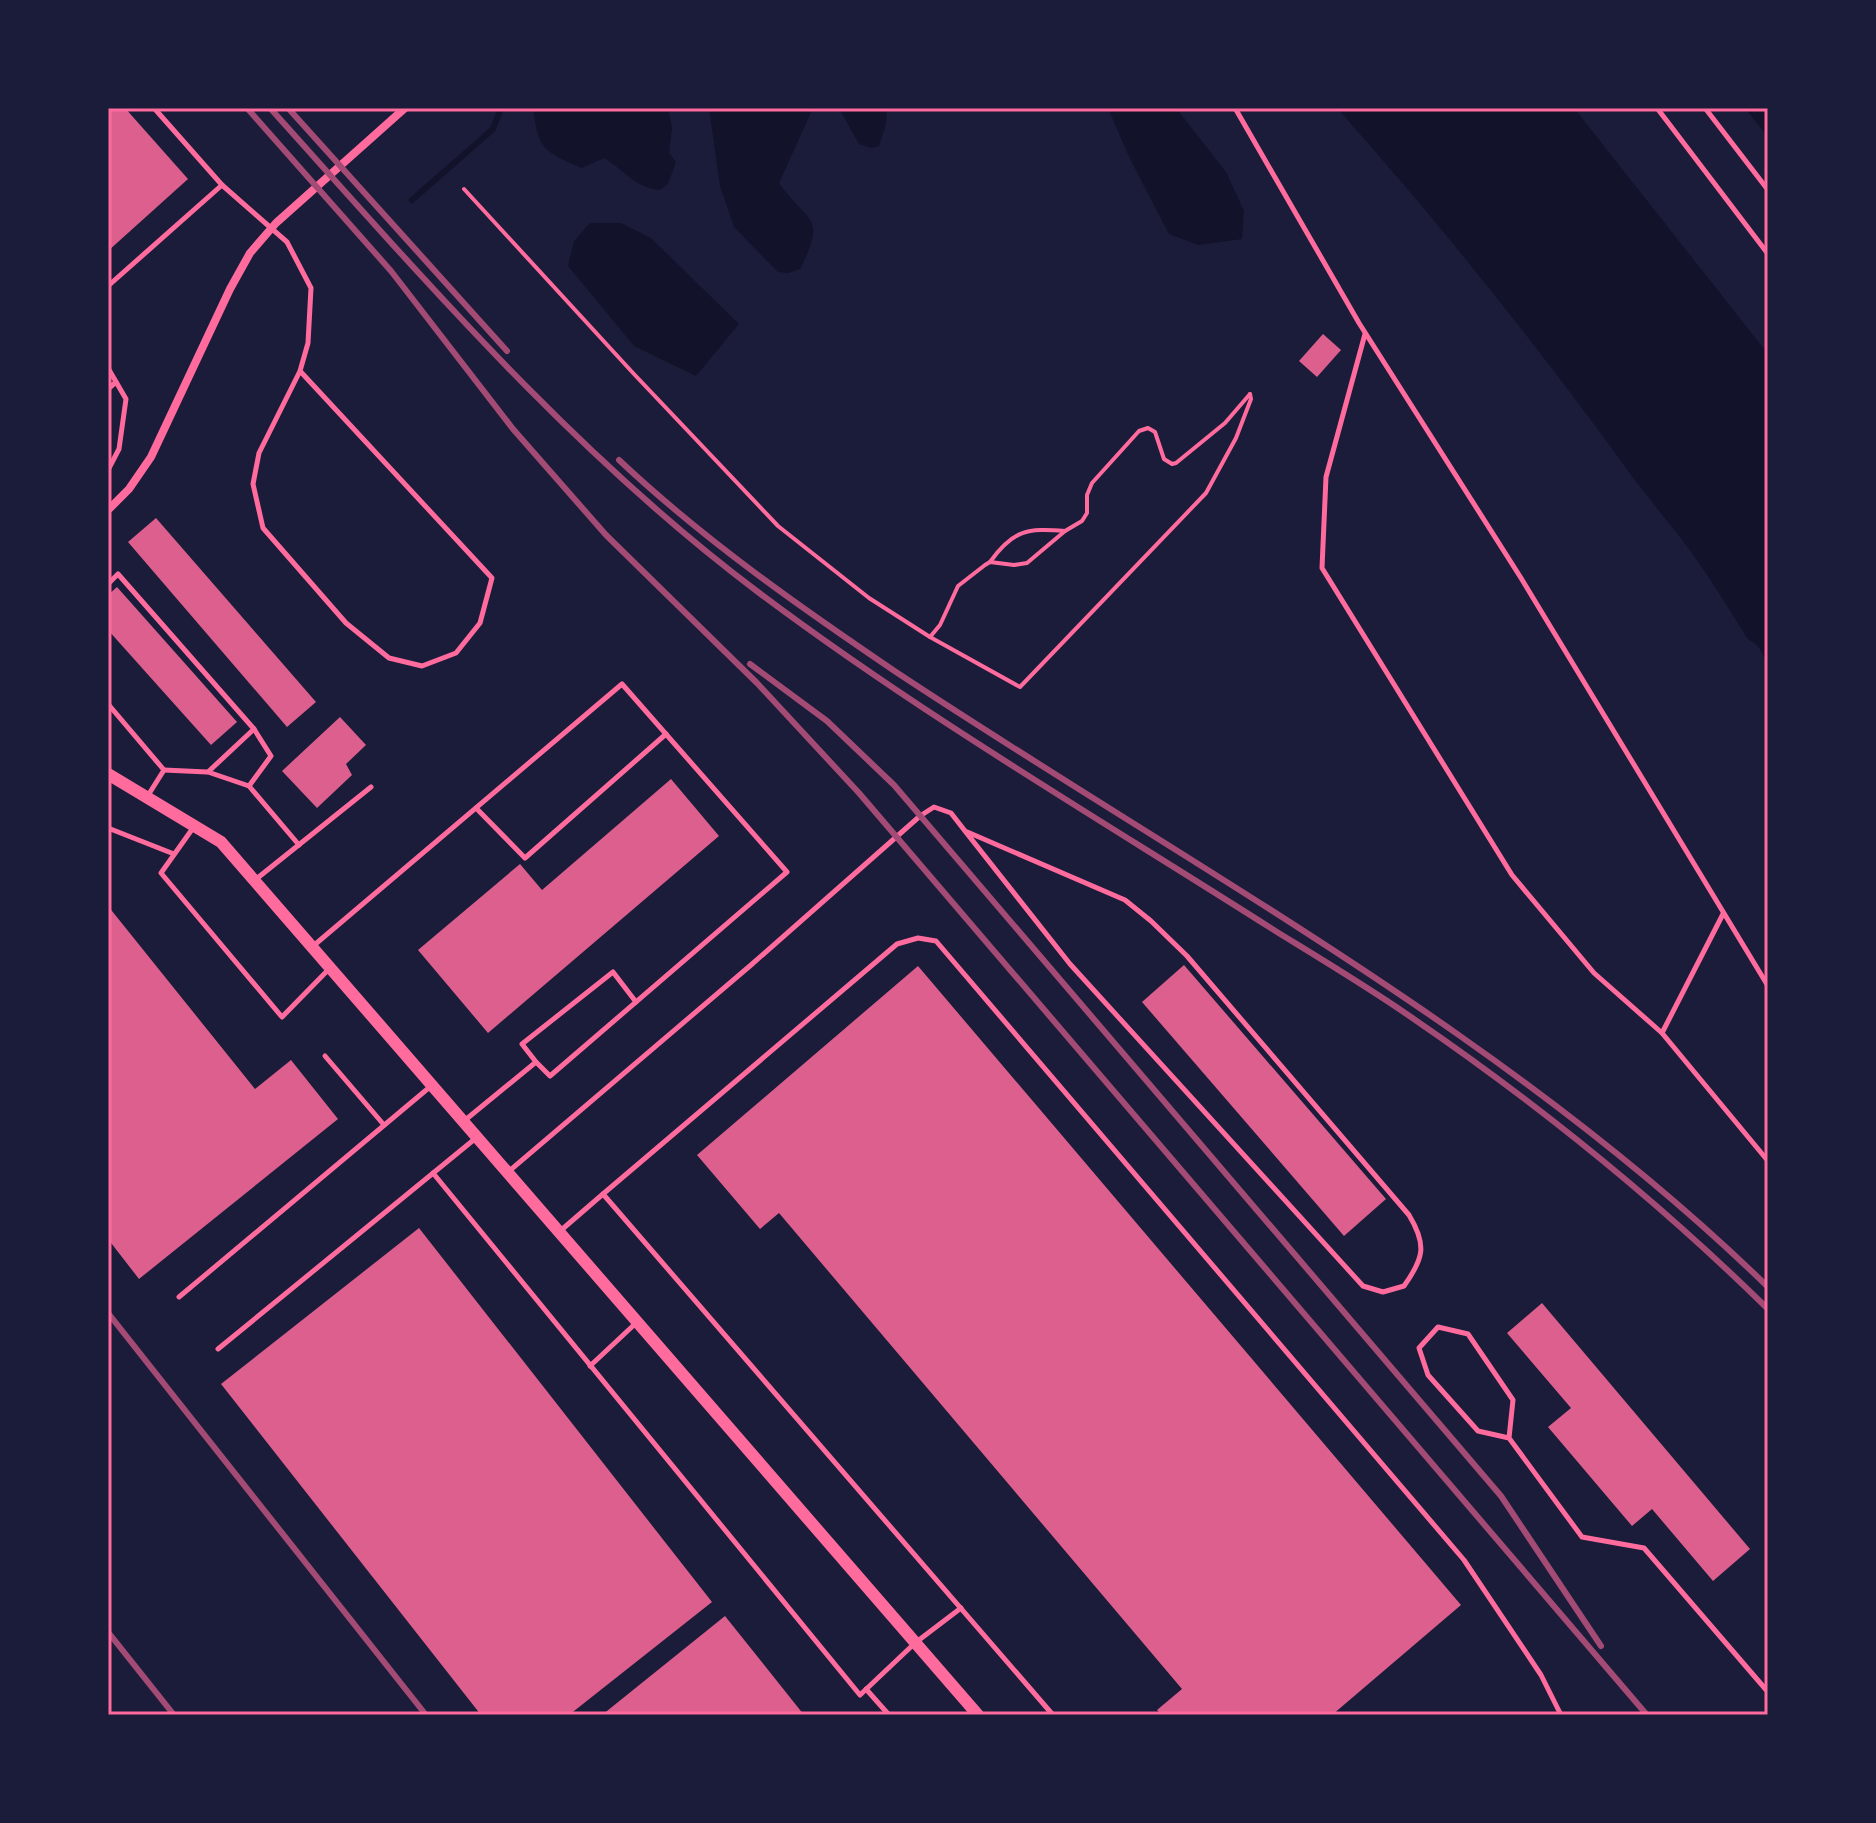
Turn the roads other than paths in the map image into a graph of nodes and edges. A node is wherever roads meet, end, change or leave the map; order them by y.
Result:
1 (154, 108) edge
2 (405, 108) edge
3 (1235, 108) edge
4 (1657, 108) edge
5 (1705, 108) edge
6 (222, 185) junction
7 (1768, 190) edge
8 (1768, 254) edge
9 (108, 286) edge
10 (1366, 333) junction
11 (108, 368) edge
12 (300, 371) junction
13 (116, 382) junction
14 (108, 389) edge
15 (108, 470) edge
16 (108, 510) edge
17 (108, 584) edge
18 (108, 704) edge
19 (254, 729) junction
20 (666, 734) junction
21 (164, 770) junction
22 (208, 772) junction
23 (108, 774) edge
24 (249, 786) junction
25 (371, 787) dead end
26 (147, 797) junction
27 (476, 808) junction
28 (194, 826) junction
29 (108, 828) edge
30 (965, 831) junction
31 (299, 845) junction
32 (174, 854) junction
33 (255, 881) junction
34 (1723, 913) junction
35 (312, 947) junction
36 (330, 968) junction
37 (1768, 986) edge
38 (636, 1002) junction
39 (1662, 1033) junction
40 (325, 1056) dead end
41 (536, 1062) junction
42 (432, 1085) junction
43 (464, 1122) junction
44 (384, 1125) junction
45 (477, 1137) junction
46 (1768, 1161) edge
47 (507, 1172) junction
48 (433, 1173) junction
49 (603, 1194) junction
50 (559, 1232) junction
51 (179, 1297) dead end
52 (637, 1322) junction
53 (218, 1349) dead end
54 (590, 1366) junction
55 (1509, 1438) junction
56 (961, 1608) junction
57 (915, 1643) junction
58 (866, 1689) junction
59 (1768, 1692) edge
60 (889, 1715) edge
61 (978, 1715) edge
62 (1053, 1715) edge
63 (1561, 1715) edge

1 - 6 lane
2 - 16 street
3 - 10 lane
4 - 8 lane
5 - 7 lane
6 - 9 lane
6 - 12 lane
10 - 34 lane
10 - 39 lane
11 - 13 lane
12 - 12 lane
13 - 14 lane
13 - 15 lane
17 - 19 lane
18 - 21 lane
19 - 22 lane
19 - 24 lane
20 - 27 lane
20 - 27 lane
20 - 38 lane
21 - 22 lane
21 - 26 lane
22 - 24 lane
23 - 26 street
24 - 31 lane
25 - 31 lane
26 - 28 street
27 - 35 lane
28 - 32 lane
28 - 33 street
29 - 32 lane
30 - 30 lane
30 - 47 lane
31 - 33 lane
32 - 36 lane
33 - 35 street
34 - 37 lane
34 - 39 lane
35 - 36 street
36 - 42 street
38 - 41 lane
38 - 41 lane
39 - 46 lane
40 - 44 lane
41 - 43 lane
42 - 43 street
42 - 44 lane
43 - 45 street
44 - 51 lane
45 - 47 street
45 - 48 lane
47 - 50 street
48 - 53 lane
48 - 54 lane
49 - 50 lane
49 - 56 lane
49 - 63 lane
50 - 52 street
52 - 54 lane
52 - 57 street
54 - 58 lane
55 - 55 lane
55 - 59 lane
56 - 57 lane
56 - 62 lane
57 - 58 lane
57 - 61 street
58 - 60 lane

